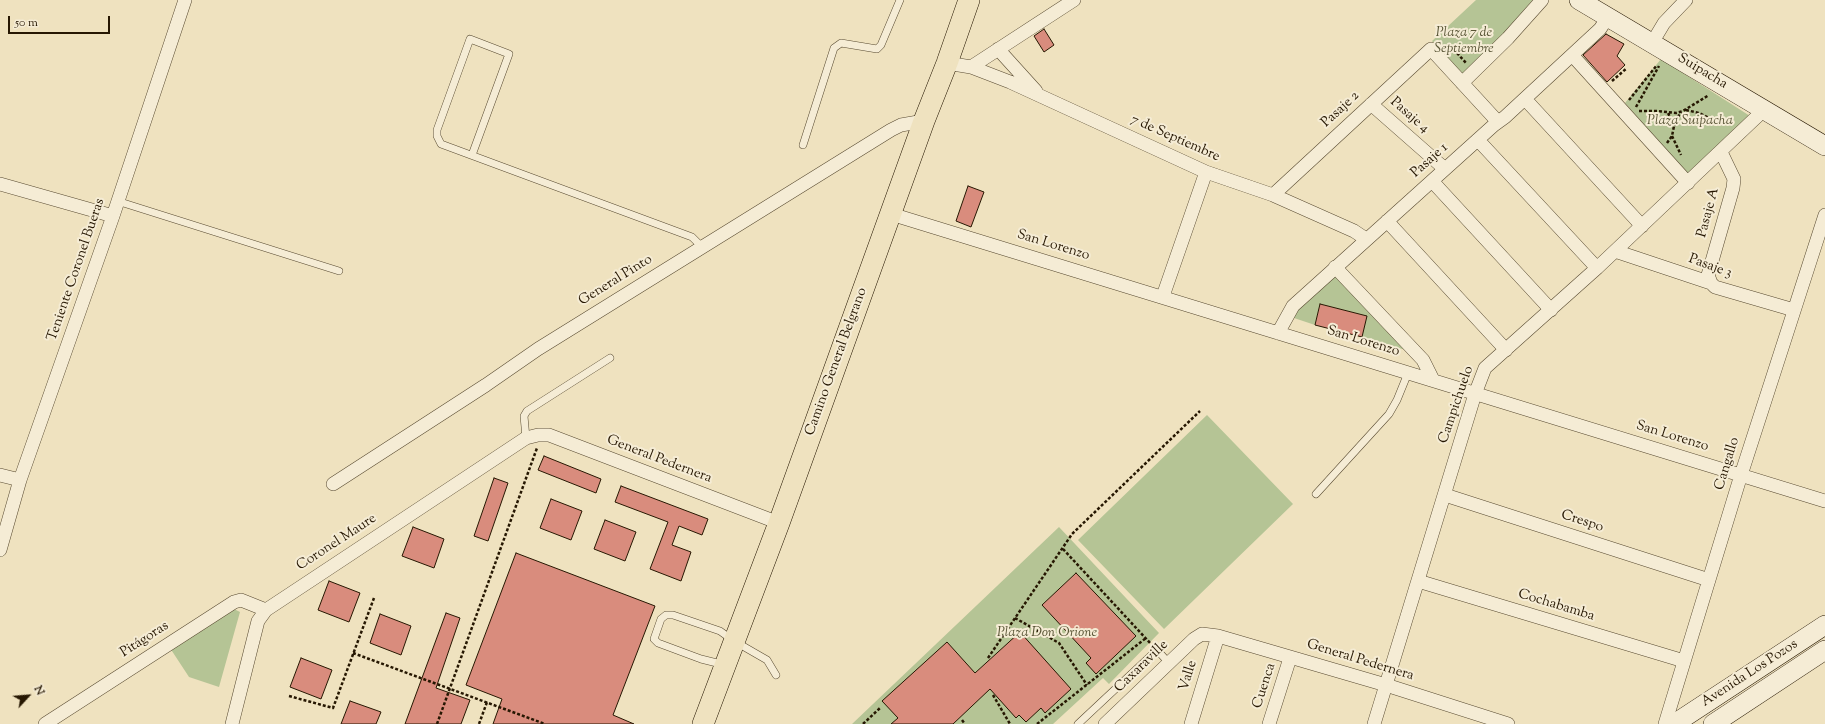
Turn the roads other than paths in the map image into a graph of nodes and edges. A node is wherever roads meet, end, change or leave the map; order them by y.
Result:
1 (185, 0) edge
2 (900, 0) edge
3 (969, 0) edge
4 (1074, 0) edge
5 (1542, 0) edge
6 (1579, 0) edge
7 (1686, 0) edge
8 (1608, 17) junction
9 (998, 49) junction
10 (1661, 50) junction
11 (1572, 55) junction
12 (947, 64) junction
13 (971, 67) junction
14 (1462, 83) junction
15 (1039, 95) junction
16 (1525, 99) junction
17 (1371, 104) junction
18 (1765, 110) junction
19 (924, 121) junction
20 (1498, 122) junction
21 (1478, 140) junction
22 (802, 145) dead end
23 (1825, 146) edge
24 (1721, 152) junction
25 (472, 155) junction
26 (1445, 169) junction
27 (1206, 172) junction
28 (1432, 181) junction
29 (0, 184) edge
30 (1688, 184) junction
31 (1273, 195) junction
32 (117, 201) junction
33 (891, 214) junction
34 (1825, 215) edge
35 (112, 216) junction
36 (1387, 221) junction
37 (1642, 226) junction
38 (1366, 239) junction
39 (702, 247) junction
40 (1615, 251) junction
41 (1335, 267) junction
42 (1597, 268) junction
43 (338, 270) dead end
44 (1711, 283) junction
45 (1163, 296) junction
46 (1551, 310) junction
47 (1794, 310) junction
48 (1278, 333) junction
49 (1506, 350) junction
50 (610, 358) dead end
51 (1408, 372) junction
52 (1433, 380) junction
53 (1475, 394) junction
54 (526, 438) junction
55 (0, 475) edge
56 (1741, 475) junction
57 (20, 480) junction
58 (333, 484) dead end
59 (1316, 494) dead end
60 (1445, 495) junction
61 (1825, 501) edge
62 (779, 523) junction
63 (0, 550) edge
64 (1709, 580) junction
65 (1418, 581) junction
66 (266, 610) junction
67 (1825, 625) edge
68 (1202, 634) joint
69 (1218, 636) junction
70 (734, 641) junction
71 (1825, 650) edge
72 (1290, 658) junction
73 (1684, 661) junction
74 (1169, 662) junction
75 (725, 665) junction
76 (776, 675) dead end
77 (1386, 685) junction
78 (45, 724) edge
79 (232, 724) edge
80 (703, 724) edge
81 (1078, 724) edge
82 (1105, 724) edge
83 (1191, 724) edge
84 (1269, 724) edge
85 (1374, 724) edge
86 (1508, 724) edge
87 (1665, 724) edge
88 (1674, 724) edge
89 (1713, 724) edge

1 - 32 street, Teniente Coronel Bueras
2 - 22 lane
3 - 12 main road, Camino General Belgrano
4 - 9 street
5 - 14 street
6 - 8 street, Suipacha
7 - 10 street
8 - 10 street, Suipacha
8 - 11 street, Pasaje 1
9 - 13 street
9 - 15 street
10 - 18 street, Suipacha
11 - 16 street, Pasaje 1
11 - 30 street
12 - 13 street
12 - 19 main road, Camino General Belgrano
13 - 15 street, 7 de Septiembre
14 - 17 street, Pasaje 2
14 - 20 street
15 - 27 street, 7 de Septiembre
16 - 20 street, Pasaje 1
16 - 37 street
17 - 26 street, Pasaje 4
17 - 31 street, Pasaje 2
18 - 23 street, Suipacha
18 - 24 street, Campichuelo
19 - 33 main road, Camino General Belgrano
19 - 39 street, General Pinto
20 - 21 street, Pasaje 1
21 - 26 street, Pasaje 1
21 - 42 street
24 - 30 street, Campichuelo
24 - 44 street, Pasaje A
25 - 25 lane
25 - 39 lane
26 - 28 street, Pasaje 1
27 - 31 street, 7 de Septiembre
27 - 45 street
28 - 36 street, Pasaje 1
28 - 46 street
29 - 35 street
30 - 37 street, Campichuelo
31 - 38 street, 7 de Septiembre
32 - 35 street, Teniente Coronel Bueras
32 - 43 lane
33 - 45 street, San Lorenzo
33 - 62 main road, Camino General Belgrano
34 - 47 street, Cangallo
35 - 57 street, Teniente Coronel Bueras
36 - 38 street, Pasaje 1
36 - 49 street
37 - 40 street, Campichuelo
38 - 41 street, Pasaje 1
39 - 58 street, General Pinto
40 - 42 street, Campichuelo
40 - 44 street, Pasaje 3
41 - 48 street, Pasaje 1
41 - 52 street
42 - 46 street, Campichuelo
44 - 47 street, Pasaje 3
45 - 48 street, San Lorenzo
46 - 49 street, Campichuelo
47 - 56 street, Cangallo
48 - 51 street, San Lorenzo
49 - 53 street, Campichuelo
50 - 54 lane
51 - 52 street, San Lorenzo
51 - 59 lane
52 - 53 street, San Lorenzo
53 - 56 street, San Lorenzo
53 - 60 street, Campichuelo
54 - 62 street, General Pedernera
54 - 66 street, Coronel Maure
55 - 57 street
56 - 61 street, San Lorenzo
56 - 64 street, Cangallo
57 - 63 street, Teniente Coronel Bueras
60 - 64 street, Crespo
60 - 65 street, Campichuelo
62 - 70 main road, Camino General Belgrano
64 - 73 street, Cangallo
65 - 73 street, Cochabamba
65 - 77 street, Campichuelo
66 - 78 street, Pitágoras
66 - 79 street, Coronel Maure
67 - 88 street, Avenida Los Pozos
68 - 69 street, General Pedernera
68 - 74 street, Caxaraville
69 - 72 street, General Pedernera
69 - 83 street, Valle
70 - 75 main road, Camino General Belgrano
70 - 75 lane
70 - 76 lane
71 - 89 street, Avenida Los Pozos
72 - 77 street, General Pedernera
72 - 84 street, Cuenca
73 - 87 street, Cangallo
74 - 81 lane
74 - 82 street, Caxaraville
75 - 80 main road, Camino General Belgrano
77 - 85 street, Campichuelo
77 - 86 street, General Pedernera

